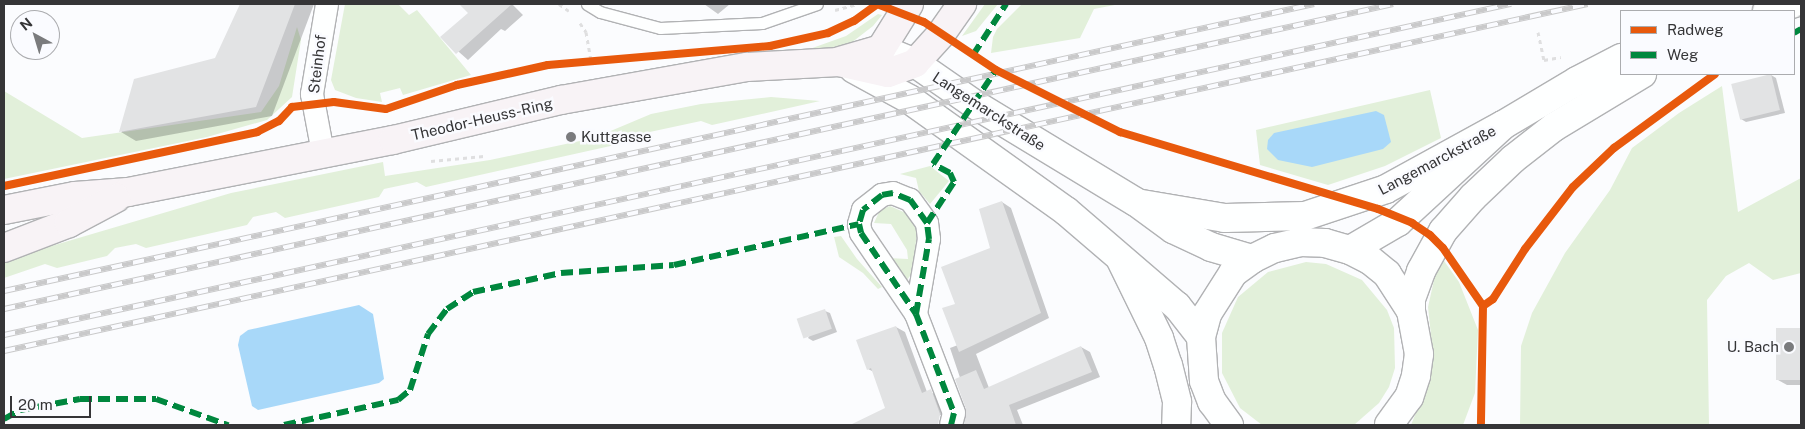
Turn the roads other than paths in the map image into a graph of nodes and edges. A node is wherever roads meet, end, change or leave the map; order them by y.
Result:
1 (327, 4) edge
2 (587, 4) edge
3 (817, 4) edge
4 (909, 4) edge
5 (962, 4) edge
6 (1792, 4) edge
7 (1771, 10) edge
8 (1620, 59) edge
9 (839, 62) junction
10 (915, 63) junction
11 (889, 71) junction
12 (1640, 75) edge
13 (1502, 126) junction
14 (323, 153) junction
15 (128, 192) junction
16 (1136, 202) junction
17 (4, 210) edge
18 (4, 248) edge
19 (1350, 250) junction
20 (1118, 254) junction
21 (1252, 259) junction
22 (1411, 311) junction
23 (916, 314) junction
24 (1201, 337) junction
25 (1210, 413) edge
26 (1394, 422) edge
27 (951, 425) edge
28 (1176, 425) edge
29 (1230, 425) edge

1 - 14 street, Steinhof
2 - 3 lane
4 - 11 main road
5 - 10 main road
6 - 7 main road
8 - 13 main road
9 - 11 main road, Theodor-Heuss-Ring
9 - 11 main road, Langemarckstraße
9 - 14 main road, Theodor-Heuss-Ring
10 - 11 main road, Langemarckstraße
10 - 16 main road, Langemarckstraße
11 - 20 main road, Langemarckstraße
12 - 22 main road
13 - 16 main road, Langemarckstraße
13 - 19 main road
14 - 15 main road, Theodor-Heuss-Ring
15 - 17 main road, Theodor-Heuss-Ring
15 - 18 main road, Theodor-Heuss-Ring
16 - 21 main road, Langemarckstraße
19 - 21 main road
19 - 22 main road
20 - 24 main road, Langemarckstraße
20 - 28 main road, Langemarckstraße
21 - 24 main road
22 - 26 main road
23 - 23 street
23 - 27 street
24 - 25 main road
25 - 29 main road

